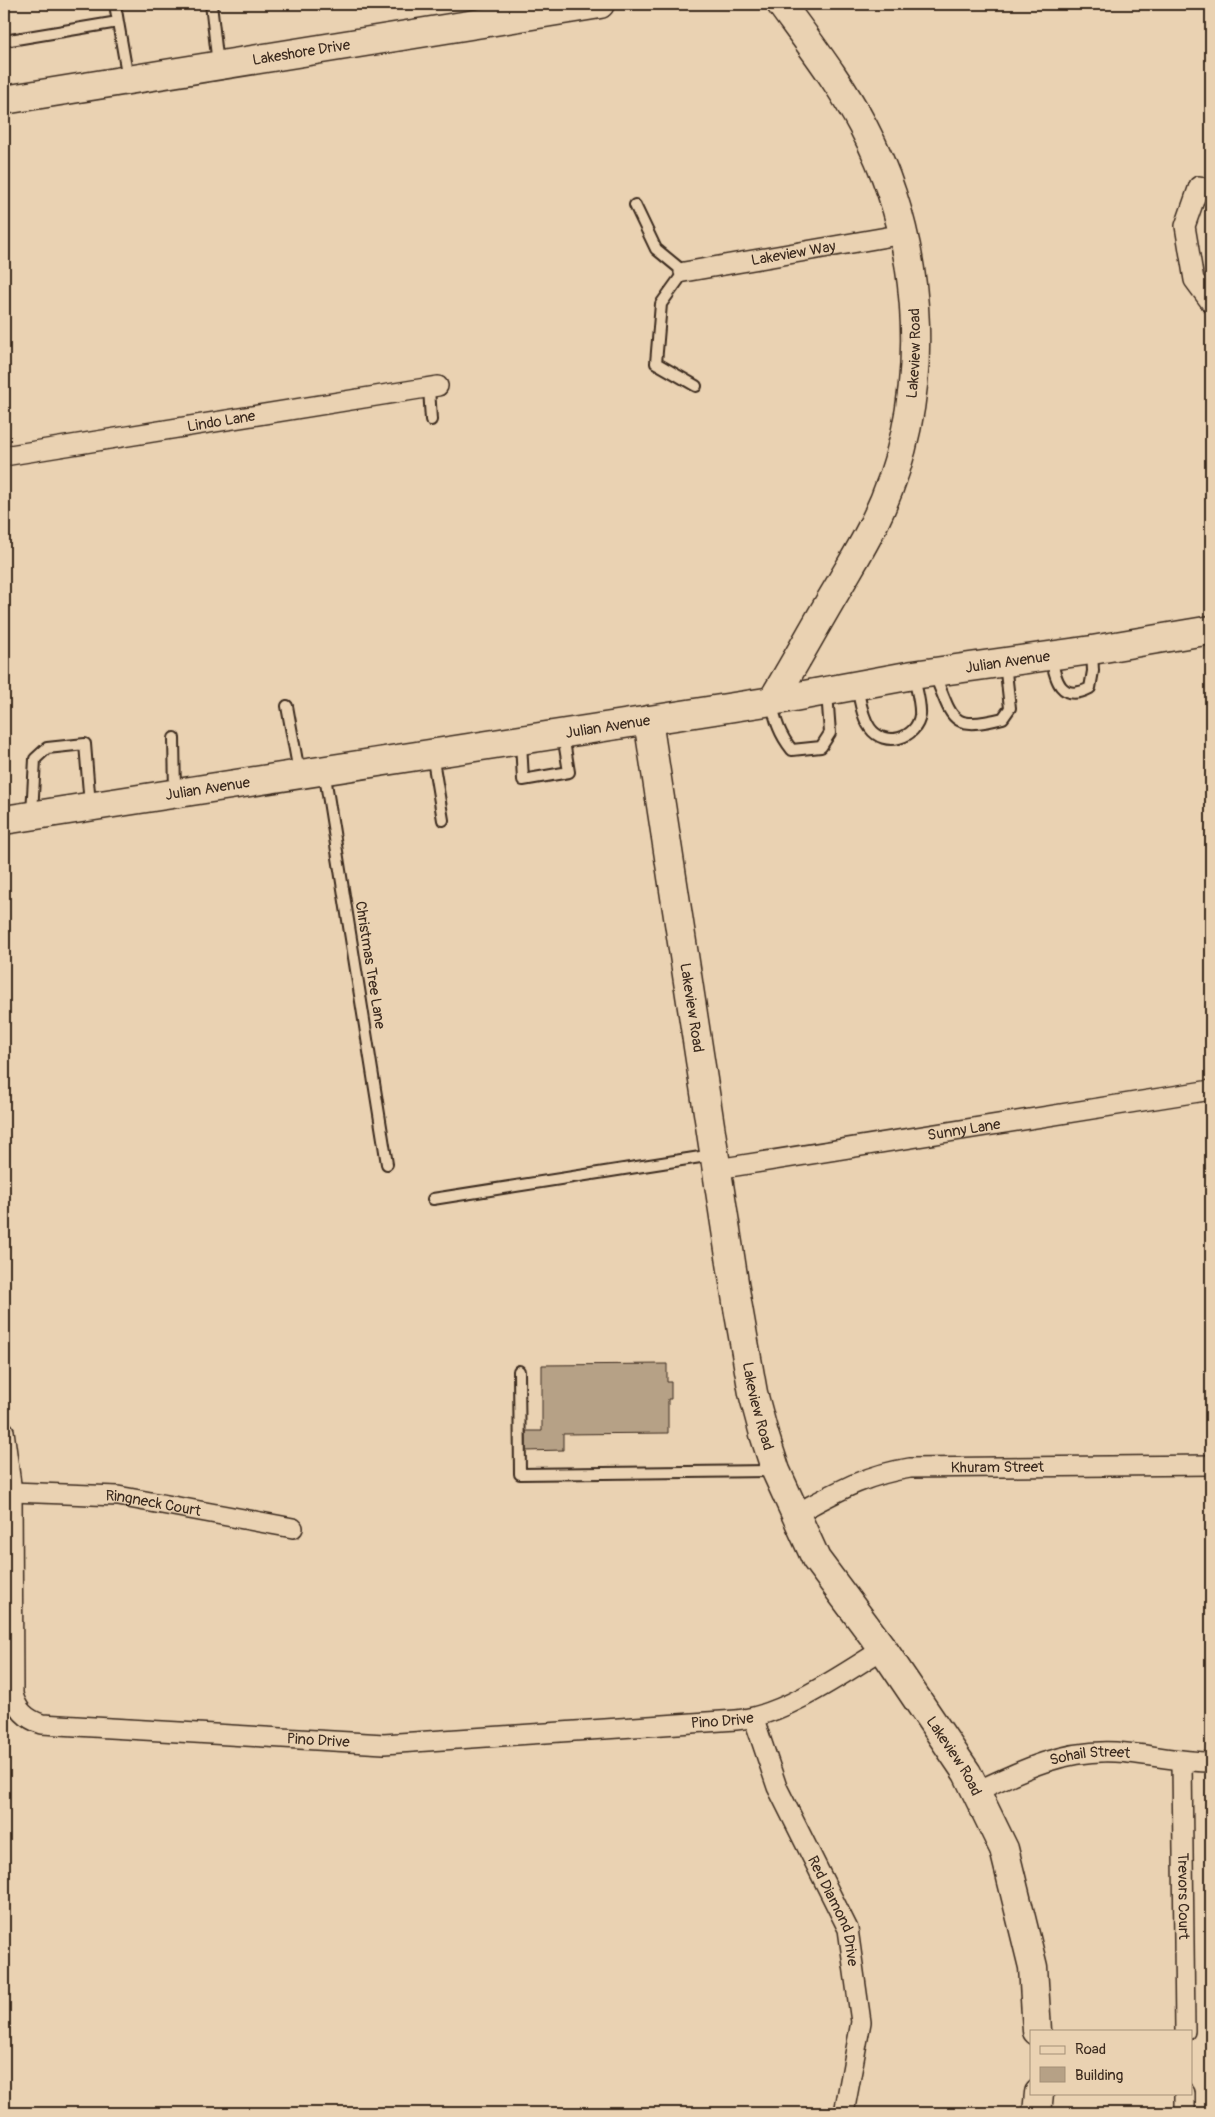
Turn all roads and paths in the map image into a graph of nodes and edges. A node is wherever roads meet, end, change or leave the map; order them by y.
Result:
1 (115, 4) edge
2 (211, 4) edge
3 (600, 4) edge
4 (781, 4) edge
5 (118, 22) junction
6 (4, 41) edge
7 (218, 66) junction
8 (128, 80) junction
9 (4, 100) edge
10 (1198, 186) dead end
11 (635, 205) dead end
12 (904, 234) junction
13 (684, 272) junction
14 (1211, 303) edge
15 (696, 386) dead end
16 (433, 387) joint
17 (431, 420) dead end
18 (4, 456) edge
19 (1211, 630) edge
20 (1092, 650) junction
21 (1051, 655) junction
22 (1005, 663) junction
23 (924, 674) junction
24 (857, 686) junction
25 (827, 691) junction
26 (772, 701) junction
27 (287, 706) dead end
28 (648, 720) junction
29 (562, 732) junction
30 (174, 738) dead end
31 (521, 739) junction
32 (432, 753) junction
33 (311, 772) junction
34 (175, 793) junction
35 (90, 806) junction
36 (32, 815) junction
37 (4, 820) edge
38 (443, 820) dead end
39 (1211, 1090) edge
40 (715, 1162) junction
41 (387, 1164) dead end
42 (432, 1199) dead end
43 (519, 1371) dead end
44 (4, 1431) edge
45 (1211, 1466) edge
46 (776, 1471) junction
47 (12, 1492) junction
48 (795, 1514) junction
49 (293, 1528) dead end
50 (883, 1648) junction
51 (754, 1718) junction
52 (1182, 1762) junction
53 (1211, 1762) edge
54 (975, 1792) junction
55 (1037, 2030) edge
56 (1185, 2030) edge
57 (1039, 2094) edge
58 (1185, 2094) edge
59 (844, 2113) edge
60 (1037, 2113) edge
61 (1185, 2113) edge

1 - 5 lane
2 - 7 lane
3 - 7 street, Lakeshore Drive
4 - 12 street, Lakeview Road
5 - 6 lane
5 - 8 lane
7 - 8 street, Lakeshore Drive
8 - 9 street, Lakeshore Drive
10 - 14 street
11 - 13 lane
12 - 13 street, Lakeview Way
12 - 26 street, Lakeview Road
13 - 15 lane
16 - 17 lane
16 - 18 street, Lindo Lane
19 - 20 street, Julian Avenue
20 - 21 street, Julian Avenue
20 - 21 lane
21 - 22 street, Julian Avenue
22 - 23 street, Julian Avenue
22 - 23 lane
23 - 24 street, Julian Avenue
23 - 24 lane
24 - 25 street, Julian Avenue
25 - 26 street, Julian Avenue
25 - 26 lane
26 - 28 street, Julian Avenue
27 - 33 lane, Christmas Tree Lane
28 - 29 street, Julian Avenue
28 - 40 street, Lakeview Road
29 - 31 street, Julian Avenue
29 - 31 lane
30 - 34 lane
31 - 32 street, Julian Avenue
32 - 33 street, Julian Avenue
32 - 38 lane
33 - 34 street, Julian Avenue
33 - 41 lane, Christmas Tree Lane
34 - 35 street, Julian Avenue
35 - 36 street, Julian Avenue
35 - 36 lane
36 - 37 street, Julian Avenue
39 - 40 street, Sunny Lane
40 - 42 lane
40 - 46 street, Lakeview Road
43 - 46 lane
44 - 47 street, Pino Drive
45 - 48 street, Khuram Street
46 - 48 street, Lakeview Road
47 - 49 street, Ringneck Court
47 - 51 street, Pino Drive
48 - 50 street, Lakeview Road
50 - 51 street, Pino Drive
50 - 54 street, Lakeview Road
51 - 59 street, Red Diamond Drive
52 - 53 street, Sohail Street
52 - 54 street, Sohail Street
52 - 56 street, Trevors Court
54 - 55 street, Lakeview Road
57 - 60 street
58 - 61 street

